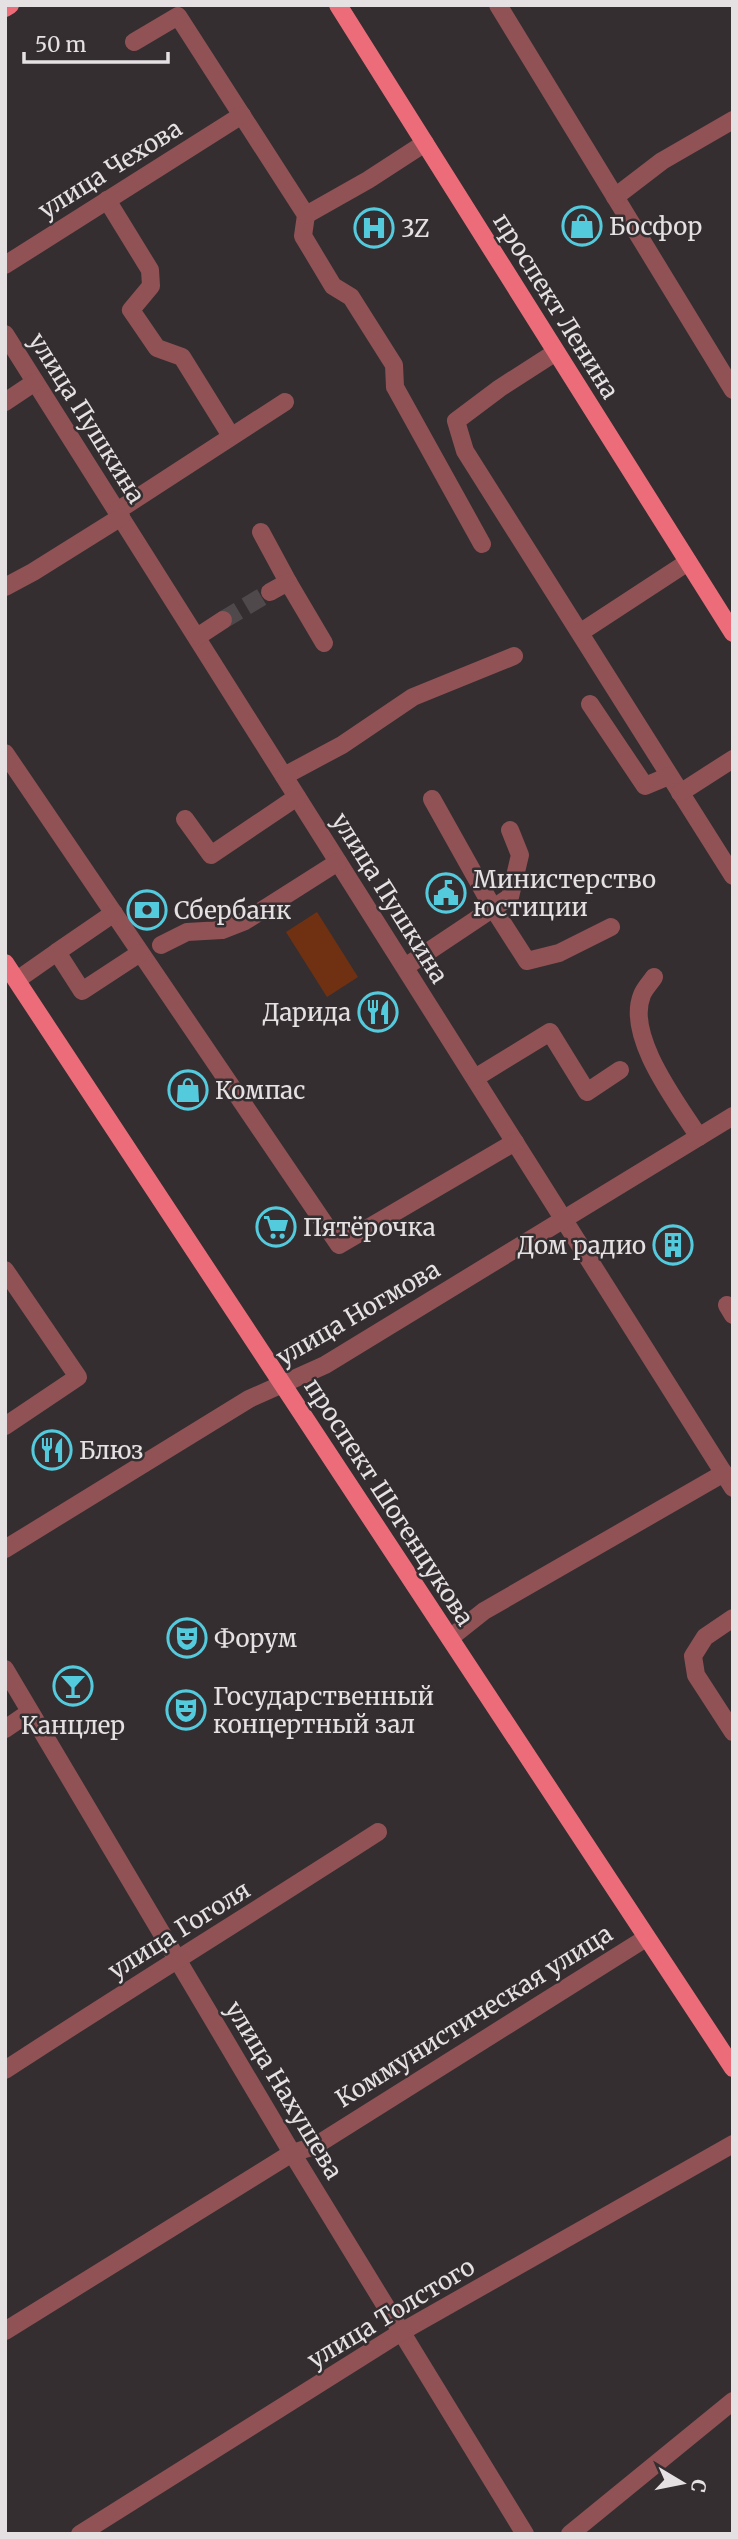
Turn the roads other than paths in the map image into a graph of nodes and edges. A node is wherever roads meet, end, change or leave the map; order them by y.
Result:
1 (10, 5) edge
2 (338, 5) edge
3 (498, 5) edge
4 (5, 8) edge
5 (134, 41) dead end
6 (242, 115) junction
7 (733, 120) edge
8 (425, 143) junction
9 (615, 197) junction
10 (107, 200) junction
11 (306, 215) junction
12 (5, 265) edge
13 (5, 334) edge
14 (556, 352) junction
15 (35, 382) junction
16 (733, 390) edge
17 (5, 402) edge
18 (285, 402) dead end
19 (230, 436) junction
20 (119, 514) junction
21 (261, 532) dead end
22 (482, 544) dead end
23 (688, 562) junction
24 (288, 582) junction
25 (5, 587) edge
26 (270, 592) tunnel mouth
27 (223, 620) tunnel mouth
28 (581, 632) junction
29 (733, 634) edge
30 (197, 637) junction
31 (324, 643) dead end
32 (514, 656) dead end
33 (590, 704) dead end
34 (5, 753) edge
35 (733, 760) edge
36 (285, 776) junction
37 (669, 776) junction
38 (680, 793) junction
39 (297, 797) junction
40 (432, 799) dead end
41 (185, 819) dead end
42 (510, 830) dead end
43 (338, 862) junction
44 (733, 876) edge
45 (492, 908) junction
46 (114, 913) junction
47 (611, 928) dead end
48 (161, 945) dead end
49 (57, 952) junction
50 (140, 953) junction
51 (5, 963) edge
52 (405, 967) junction
53 (654, 977) dead end
54 (17, 980) junction
55 (620, 1070) dead end
56 (475, 1078) junction
57 (733, 1116) edge
58 (699, 1137) junction
59 (515, 1142) junction
60 (564, 1220) junction
61 (5, 1270) edge
62 (283, 1384) junction
63 (5, 1426) edge
64 (728, 1481) edge
65 (5, 1549) edge
66 (733, 1618) edge
67 (450, 1638) junction
68 (5, 1669) edge
69 (30, 1712) junction
70 (5, 1729) edge
71 (733, 1732) edge
72 (379, 1832) dead end
73 (646, 1938) junction
74 (176, 1959) junction
75 (733, 2068) edge
76 (5, 2070) edge
77 (733, 2144) edge
78 (292, 2152) junction
79 (5, 2331) edge
80 (403, 2331) junction
81 (733, 2401) edge
82 (80, 2534) edge
83 (525, 2534) edge
84 (570, 2534) edge

1 - 4 main road
2 - 8 main road, проспект Ленина
3 - 9 street
5 - 6 street
6 - 10 street, улица Чехова
6 - 11 street
7 - 9 street
8 - 11 street
8 - 14 main road, проспект Ленина
9 - 16 street
10 - 12 street, улица Чехова
10 - 19 street
11 - 22 street
13 - 15 street, улица Пушкина
14 - 23 main road, проспект Ленина
14 - 28 street
15 - 17 street
15 - 20 street, улица Пушкина
18 - 19 street
19 - 20 street
20 - 25 street
20 - 30 street, улица Пушкина
21 - 24 street
23 - 28 street
23 - 29 main road, проспект Ленина
24 - 26 street
24 - 31 street
27 - 30 street
28 - 37 street
30 - 36 street, улица Пушкина
32 - 36 street
33 - 37 street
34 - 46 street
35 - 38 street
36 - 39 street, улица Пушкина
37 - 38 street
38 - 44 street
39 - 41 street
39 - 43 street, улица Пушкина
40 - 45 street
42 - 45 street
43 - 48 street
43 - 52 street, улица Пушкина
45 - 47 street
45 - 52 street
46 - 49 street
46 - 50 street
49 - 50 street
49 - 54 street
50 - 59 street
51 - 54 main road, проспект Шогенцукова
52 - 56 street, улица Пушкина
53 - 58 street
54 - 62 main road, проспект Шогенцукова
55 - 56 street
56 - 59 street, улица Пушкина
57 - 58 street, улица Ногмова
58 - 60 street, улица Ногмова
59 - 60 street, улица Пушкина
60 - 62 street, улица Ногмова
60 - 64 street, улица Пушкина
61 - 63 street
62 - 65 street, улица Ногмова
62 - 67 main road, проспект Шогенцукова
64 - 67 street
66 - 71 street
67 - 73 main road, проспект Шогенцукова
68 - 69 street, улица Нахушева
69 - 70 street
69 - 74 street, улица Нахушева
72 - 74 street, улица Гоголя
73 - 75 main road, проспект Шогенцукова
73 - 78 street, Коммунистическая улица
74 - 76 street, улица Гоголя
74 - 78 street, улица Нахушева
77 - 80 street, улица Толстого
78 - 79 street, Коммунистическая улица
78 - 80 street, улица Нахушева
80 - 82 street, улица Толстого
80 - 83 street, улица Нахушева
81 - 84 street

